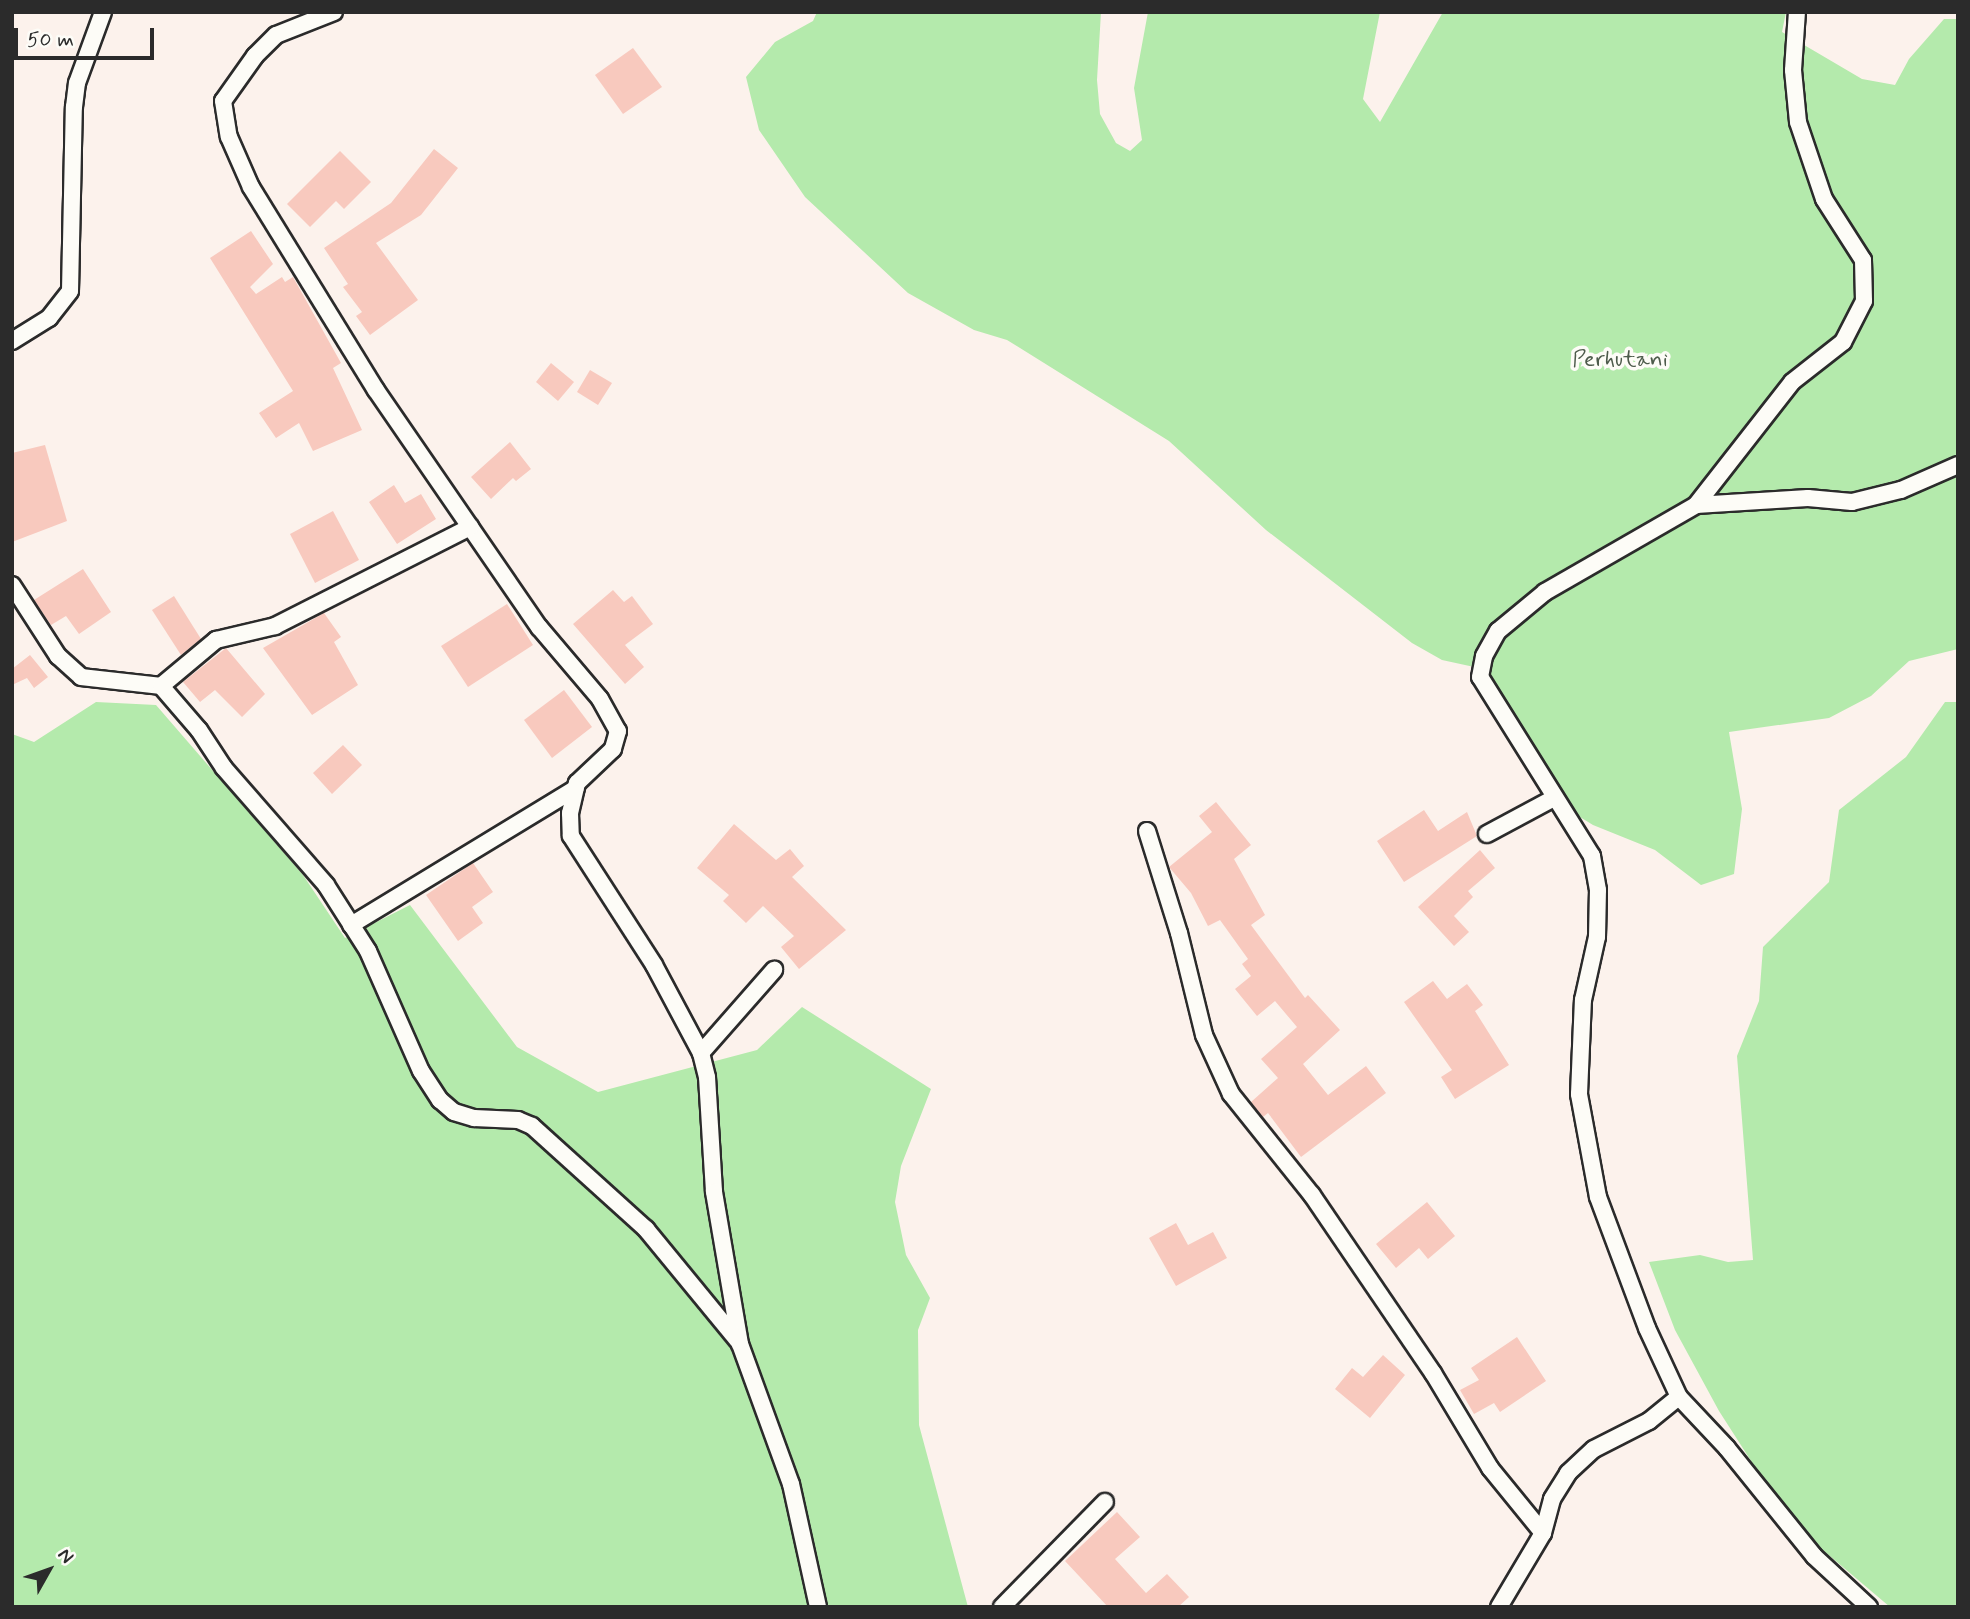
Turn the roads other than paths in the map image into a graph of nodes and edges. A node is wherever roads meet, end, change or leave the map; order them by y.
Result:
1 (103, 12) edge
2 (1797, 12) edge
3 (331, 13) edge
4 (12, 341) edge
5 (1957, 465) edge
6 (1696, 505) junction
7 (470, 527) junction
8 (12, 585) edge
9 (161, 686) junction
10 (576, 788) junction
11 (1554, 798) junction
12 (1147, 831) dead end
13 (1487, 834) dead end
14 (351, 925) junction
15 (774, 970) dead end
16 (701, 1053) junction
17 (740, 1343) junction
18 (1679, 1397) junction
19 (1105, 1502) dead end
20 (1543, 1533) junction
21 (818, 1607) edge
22 (1002, 1607) edge
23 (1499, 1607) edge
24 (1870, 1607) edge

1 - 4 street
2 - 6 street
3 - 7 street
5 - 6 street
6 - 11 street
7 - 9 street
7 - 10 street
8 - 9 street
9 - 14 street
10 - 14 street
10 - 16 street
11 - 13 street
11 - 18 street
12 - 20 street
14 - 17 street
15 - 16 street
16 - 17 street
17 - 21 street
18 - 20 street
18 - 24 street
19 - 22 street
20 - 23 street

